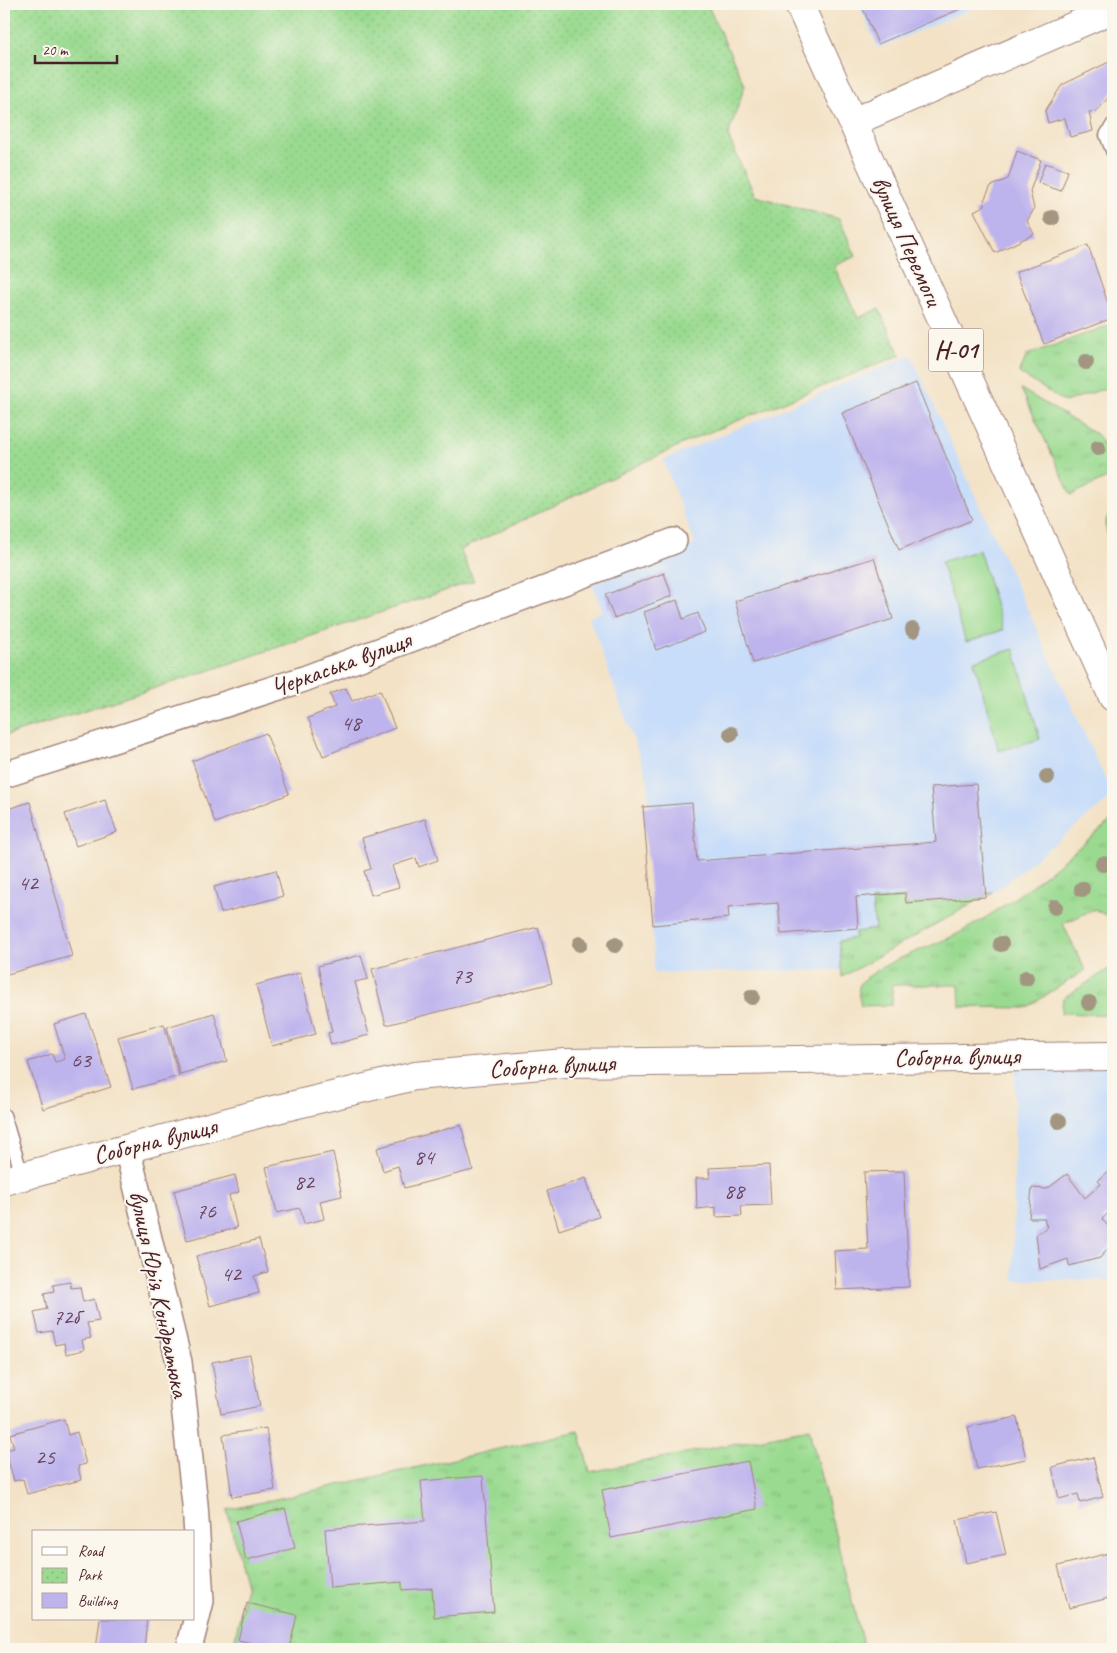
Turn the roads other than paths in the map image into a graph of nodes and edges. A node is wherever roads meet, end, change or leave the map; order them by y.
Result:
1 (799, 4) edge
2 (1113, 9) edge
3 (853, 122) junction
4 (1113, 124) edge
5 (1113, 153) edge
6 (674, 541) dead end
7 (1113, 696) edge
8 (4, 775) edge
9 (1113, 1056) edge
10 (4, 1116) edge
11 (127, 1148) junction
12 (13, 1178) edge
13 (189, 1649) edge

1 - 3 main road, вулиця Перемоги / Н-01
2 - 3 main road
3 - 7 main road, вулиця Перемоги / Н-01
4 - 5 lane
6 - 8 street, Черкаська вулиця
9 - 11 main road, Соборна вулиця
10 - 12 lane
11 - 12 main road, Соборна вулиця
11 - 13 street, вулиця Юрія Кондратюка

